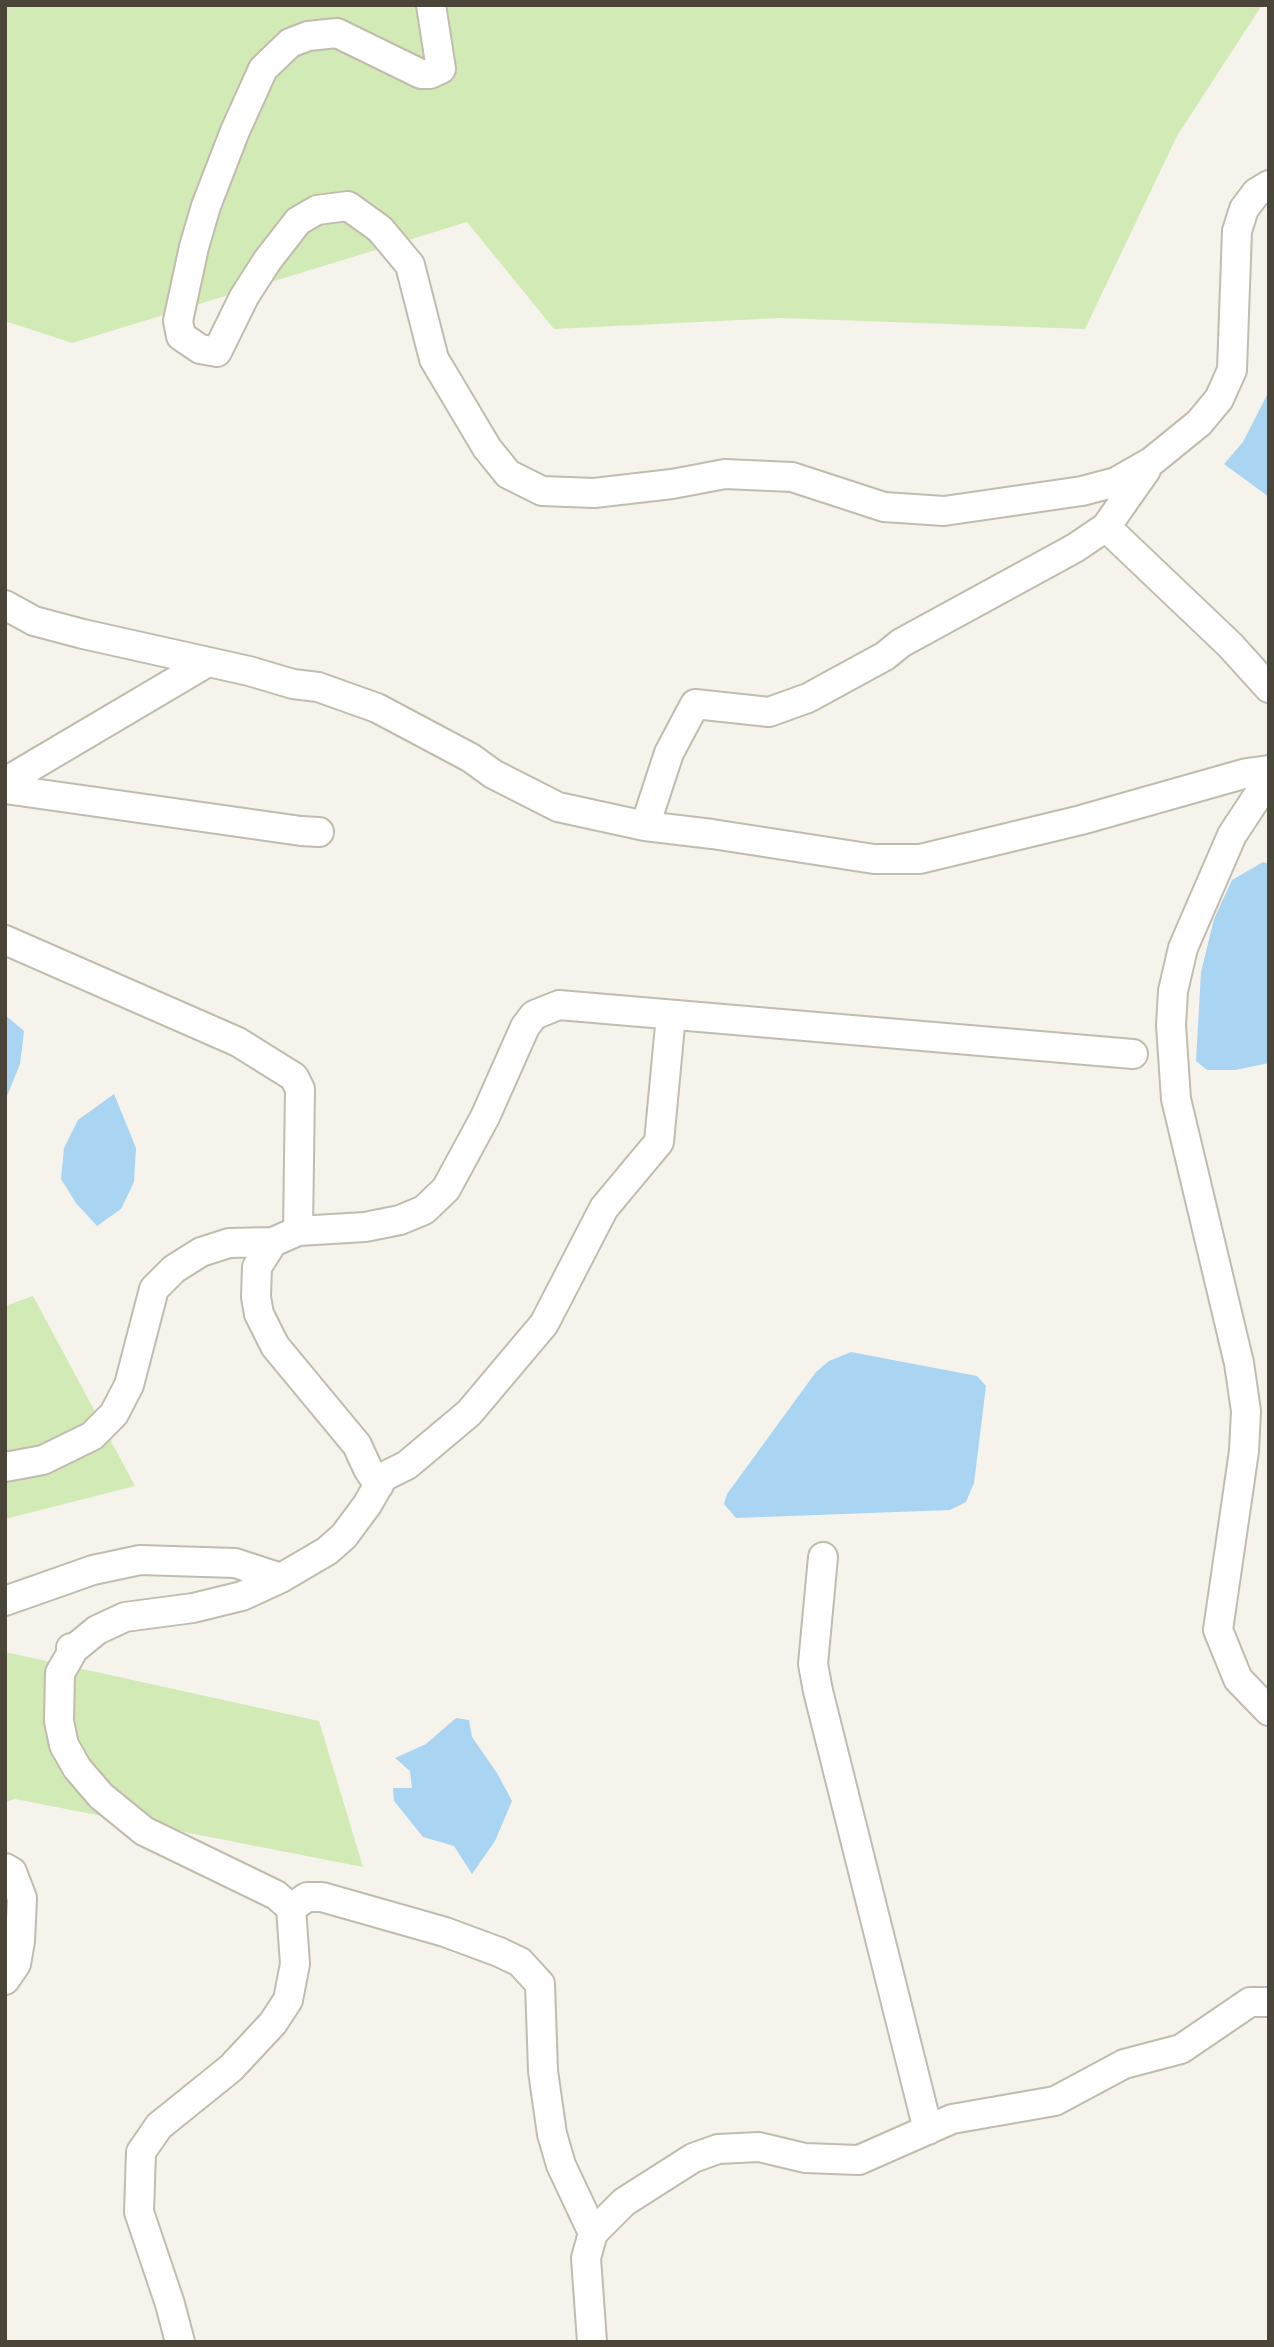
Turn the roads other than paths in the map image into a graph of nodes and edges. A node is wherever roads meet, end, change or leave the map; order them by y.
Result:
1 (431, 5) edge
2 (1269, 185) edge
3 (1152, 462) junction
4 (1106, 527) junction
5 (5, 605) edge
6 (208, 662) junction
7 (1269, 688) edge
8 (1269, 770) edge
9 (5, 782) edge
10 (1269, 788) edge
11 (5, 789) edge
12 (645, 826) junction
13 (319, 832) dead end
14 (5, 940) edge
15 (671, 1015) junction
16 (1133, 1054) dead end
17 (285, 1236) junction
18 (5, 1467) edge
19 (379, 1485) junction
20 (823, 1558) dead end
21 (281, 1578) junction
22 (5, 1601) edge
23 (1269, 1712) edge
24 (5, 1868) edge
25 (291, 1908) junction
26 (5, 1980) edge
27 (1269, 2002) edge
28 (928, 2130) junction
29 (593, 2233) junction
30 (180, 2342) edge
31 (592, 2342) edge

1 - 3 street
2 - 3 street
3 - 4 street
4 - 7 street
4 - 12 street
5 - 6 street
6 - 9 street
6 - 12 street
8 - 12 street
10 - 23 street
11 - 13 street
14 - 17 street
15 - 16 street
15 - 17 street
15 - 19 street
17 - 18 street
17 - 19 street
19 - 21 street
20 - 28 street
21 - 22 street
21 - 25 street
24 - 26 street
25 - 29 street
25 - 30 street
27 - 28 street
28 - 29 street
29 - 31 street

